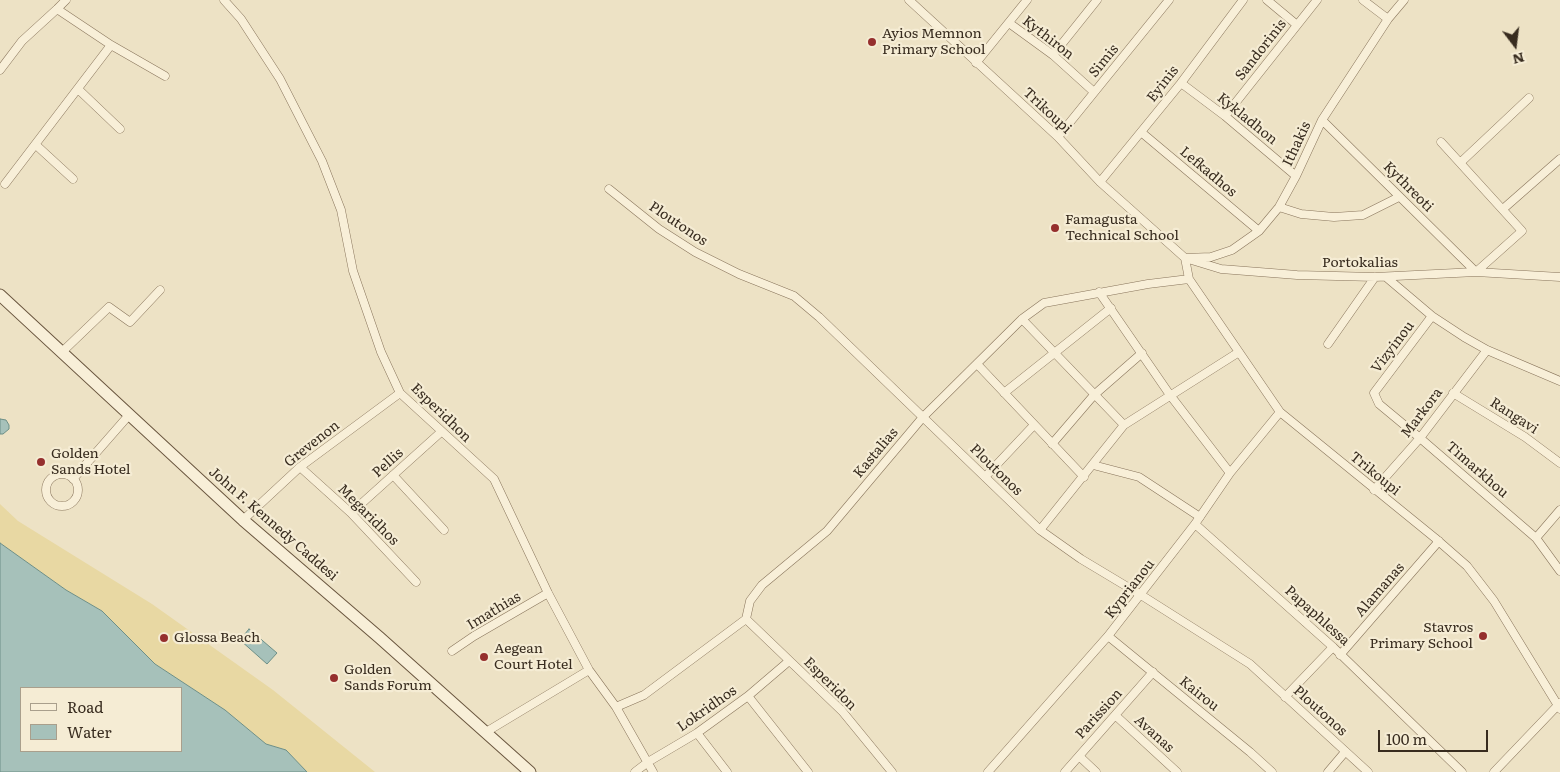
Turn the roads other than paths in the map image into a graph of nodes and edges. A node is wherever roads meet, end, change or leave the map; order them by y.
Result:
1 (66, 0) edge
2 (224, 0) edge
3 (909, 0) edge
4 (1027, 0) edge
5 (1097, 0) edge
6 (1170, 0) edge
7 (1243, 0) edge
8 (1267, 0) edge
9 (1317, 0) edge
10 (1363, 0) edge
11 (1404, 0) edge
12 (919, 3) edge
13 (57, 10) junction
14 (1388, 19) junction
15 (1009, 23) junction
16 (1297, 25) junction
17 (111, 45) junction
18 (1053, 55) junction
19 (976, 63) junction
20 (0, 70) edge
21 (165, 76) dead end
22 (1181, 83) junction
23 (78, 89) junction
24 (1094, 92) junction
25 (1530, 98) dead end
26 (1225, 116) junction
27 (1322, 120) junction
28 (120, 129) dead end
29 (1141, 132) junction
30 (1058, 137) junction
31 (1440, 142) dead end
32 (36, 145) junction
33 (1560, 159) edge
34 (1460, 163) junction
35 (1296, 176) junction
36 (73, 179) dead end
37 (1100, 182) junction
38 (5, 184) dead end
39 (609, 189) dead end
40 (1399, 197) junction
41 (1279, 207) junction
42 (1502, 209) junction
43 (1259, 230) junction
44 (1166, 242) joint
45 (1185, 258) junction
46 (1476, 272) junction
47 (1386, 276) junction
48 (1375, 277) junction
49 (1560, 277) edge
50 (1190, 279) junction
51 (160, 290) dead end
52 (1099, 292) junction
53 (0, 295) edge
54 (1111, 308) junction
55 (1432, 316) junction
56 (1022, 319) junction
57 (1328, 344) dead end
58 (1487, 350) junction
59 (62, 352) junction
60 (1054, 352) junction
61 (1239, 352) junction
62 (1142, 353) junction
63 (977, 364) junction
64 (1560, 381) edge
65 (1453, 392) junction
66 (400, 393) junction
67 (1004, 393) junction
68 (1374, 393) joint
69 (1094, 395) junction
70 (1170, 395) junction
71 (1280, 412) junction
72 (129, 415) junction
73 (923, 416) junction
74 (1124, 424) junction
75 (1034, 425) junction
76 (441, 432) junction
77 (1420, 438) junction
78 (1052, 444) junction
79 (1560, 463) edge
80 (1093, 465) junction
81 (300, 468) junction
82 (1230, 473) junction
83 (394, 475) junction
84 (1084, 476) junction
85 (985, 477) junction
86 (73, 479) junction
87 (1374, 490) junction
88 (1560, 510) edge
89 (351, 513) junction
90 (243, 520) junction
91 (1198, 520) junction
92 (444, 530) dead end
93 (1040, 530) junction
94 (1536, 538) junction
95 (1439, 541) junction
96 (1560, 570) edge
97 (416, 582) dead end
98 (548, 593) junction
99 (1141, 595) junction
100 (746, 619) junction
101 (1108, 636) junction
102 (1333, 647) junction
103 (452, 651) dead end
104 (1340, 655) junction
105 (789, 660) junction
106 (589, 670) junction
107 (1153, 672) junction
108 (748, 696) junction
109 (1285, 697) junction
110 (1559, 706) edge
111 (616, 707) junction
112 (1115, 715) junction
113 (486, 732) junction
114 (697, 733) junction
115 (1345, 752) junction
116 (1079, 756) junction
117 (648, 762) junction
118 (530, 772) edge
119 (634, 772) edge
120 (653, 772) edge
121 (727, 772) edge
122 (808, 772) edge
123 (892, 772) edge
124 (988, 772) edge
125 (1065, 772) edge
126 (1096, 772) edge
127 (1177, 772) edge
128 (1272, 772) edge
129 (1328, 772) edge
130 (1368, 772) edge
131 (1462, 772) edge
132 (1494, 772) edge

1 - 13 street
2 - 66 street, Esperidhon
3 - 12 street, Trikoupi
4 - 15 street
5 - 18 street
6 - 24 street, Simis
7 - 22 street, Eyinis
8 - 16 street
9 - 16 street, Sandorinis
10 - 14 street
11 - 14 street, Ithakis
12 - 19 street, Trikoupi
13 - 17 street
13 - 20 street
14 - 27 street, Ithakis
15 - 18 street, Kythiron
15 - 19 street
16 - 26 street, Sandorinis
17 - 21 street
17 - 23 street
18 - 24 street, Kythiron
19 - 30 street, Trikoupi
22 - 26 street, Kykladhon
22 - 29 street, Eyinis
23 - 28 street
23 - 32 street
24 - 30 street, Simis
25 - 34 street
26 - 35 street, Kykladhon
27 - 35 street, Ithakis
27 - 40 street, Kythreoti
29 - 37 street, Eyinis
29 - 43 street, Lefkadhos
30 - 37 street, Trikoupi
31 - 34 street
32 - 36 street
32 - 38 street
33 - 42 street
34 - 42 street
35 - 41 street, Ithakis
37 - 44 street, Trikoupi
39 - 73 street, Ploutonos
40 - 41 street
40 - 46 street, Kythreoti
41 - 43 street, Ithakis
42 - 46 street
43 - 45 street, Ithakis
44 - 45 street, Portokalias
45 - 48 street, Portokalias
45 - 50 street, Trikoupi
46 - 47 street, Portokalias
46 - 49 street, Portokalias
47 - 48 street, Portokalias
47 - 55 street
48 - 57 street
50 - 52 street, Kastalias
50 - 61 street, Trikoupi
51 - 59 street
52 - 54 street
52 - 56 street, Kastalias
53 - 59 street, John F. Kennedy Caddesi
54 - 60 street
54 - 62 street
55 - 58 street
55 - 68 street, Vizyinou
56 - 60 street
56 - 63 street, Kastalias
58 - 64 street
58 - 65 street, Markora
59 - 72 street, John F. Kennedy Caddesi
60 - 67 street
60 - 69 street
61 - 70 street
61 - 71 street, Trikoupi
62 - 69 street
62 - 70 street
63 - 67 street
63 - 73 street, Kastalias
65 - 77 street, Markora
65 - 79 street, Rangavi
66 - 76 street, Esperidhon
66 - 81 street, Grevenon
67 - 75 street
68 - 77 street, Timarkhou
69 - 74 street
69 - 78 street
70 - 74 street
70 - 82 street
71 - 82 street, Kyprianou
71 - 87 street, Trikoupi
72 - 86 street
72 - 90 street, John F. Kennedy Caddesi
73 - 85 street, Ploutonos
73 - 100 street, Kastalias
74 - 80 street
75 - 78 street
75 - 85 street
76 - 83 street, Pellis
76 - 98 street, Esperidhon
77 - 87 street, Markora
77 - 94 street, Timarkhou
78 - 84 street
80 - 84 street
80 - 91 street, Papaphlessa
81 - 89 street, Megaridhos
81 - 90 street, Grevenon
82 - 91 street, Kyprianou
83 - 89 street, Pellis
83 - 92 street
84 - 93 street
85 - 93 street, Ploutonos
86 - 86 street
87 - 95 street, Trikoupi
88 - 94 street
89 - 97 street, Megaridhos
90 - 113 street, John F. Kennedy Caddesi
91 - 99 street, Kyprianou
91 - 102 street, Papaphlessa
93 - 99 street, Ploutonos
94 - 96 street, Timarkhou
95 - 104 street, Alamanas
95 - 110 street, Trikoupi
98 - 103 street, Imathias
98 - 106 street, Esperidhon
99 - 101 street, Kyprianou
99 - 109 street, Ploutonos
100 - 105 street, Esperidon
100 - 111 street
101 - 107 street, Kairou
101 - 124 street, Kyprianou
102 - 104 street, Papaphlessa
102 - 109 street
104 - 131 street, Papaphlessa
105 - 108 street, Lokridhos
105 - 123 street, Esperidon
106 - 111 street, Esperidhon
106 - 113 street
107 - 112 street, Parission
107 - 128 street, Kairou
108 - 114 street, Lokridhos
108 - 122 street
109 - 115 street, Ploutonos
110 - 132 street
111 - 117 street, Esperidhon
112 - 116 street, Parission
112 - 127 street, Avanas
113 - 118 street, John F. Kennedy Caddesi
114 - 117 street, Lokridhos
114 - 121 street
115 - 129 street
115 - 130 street, Ploutonos
116 - 125 street, Parission
116 - 126 street
117 - 119 street, Lokridhos
117 - 120 street, Esperidhon

